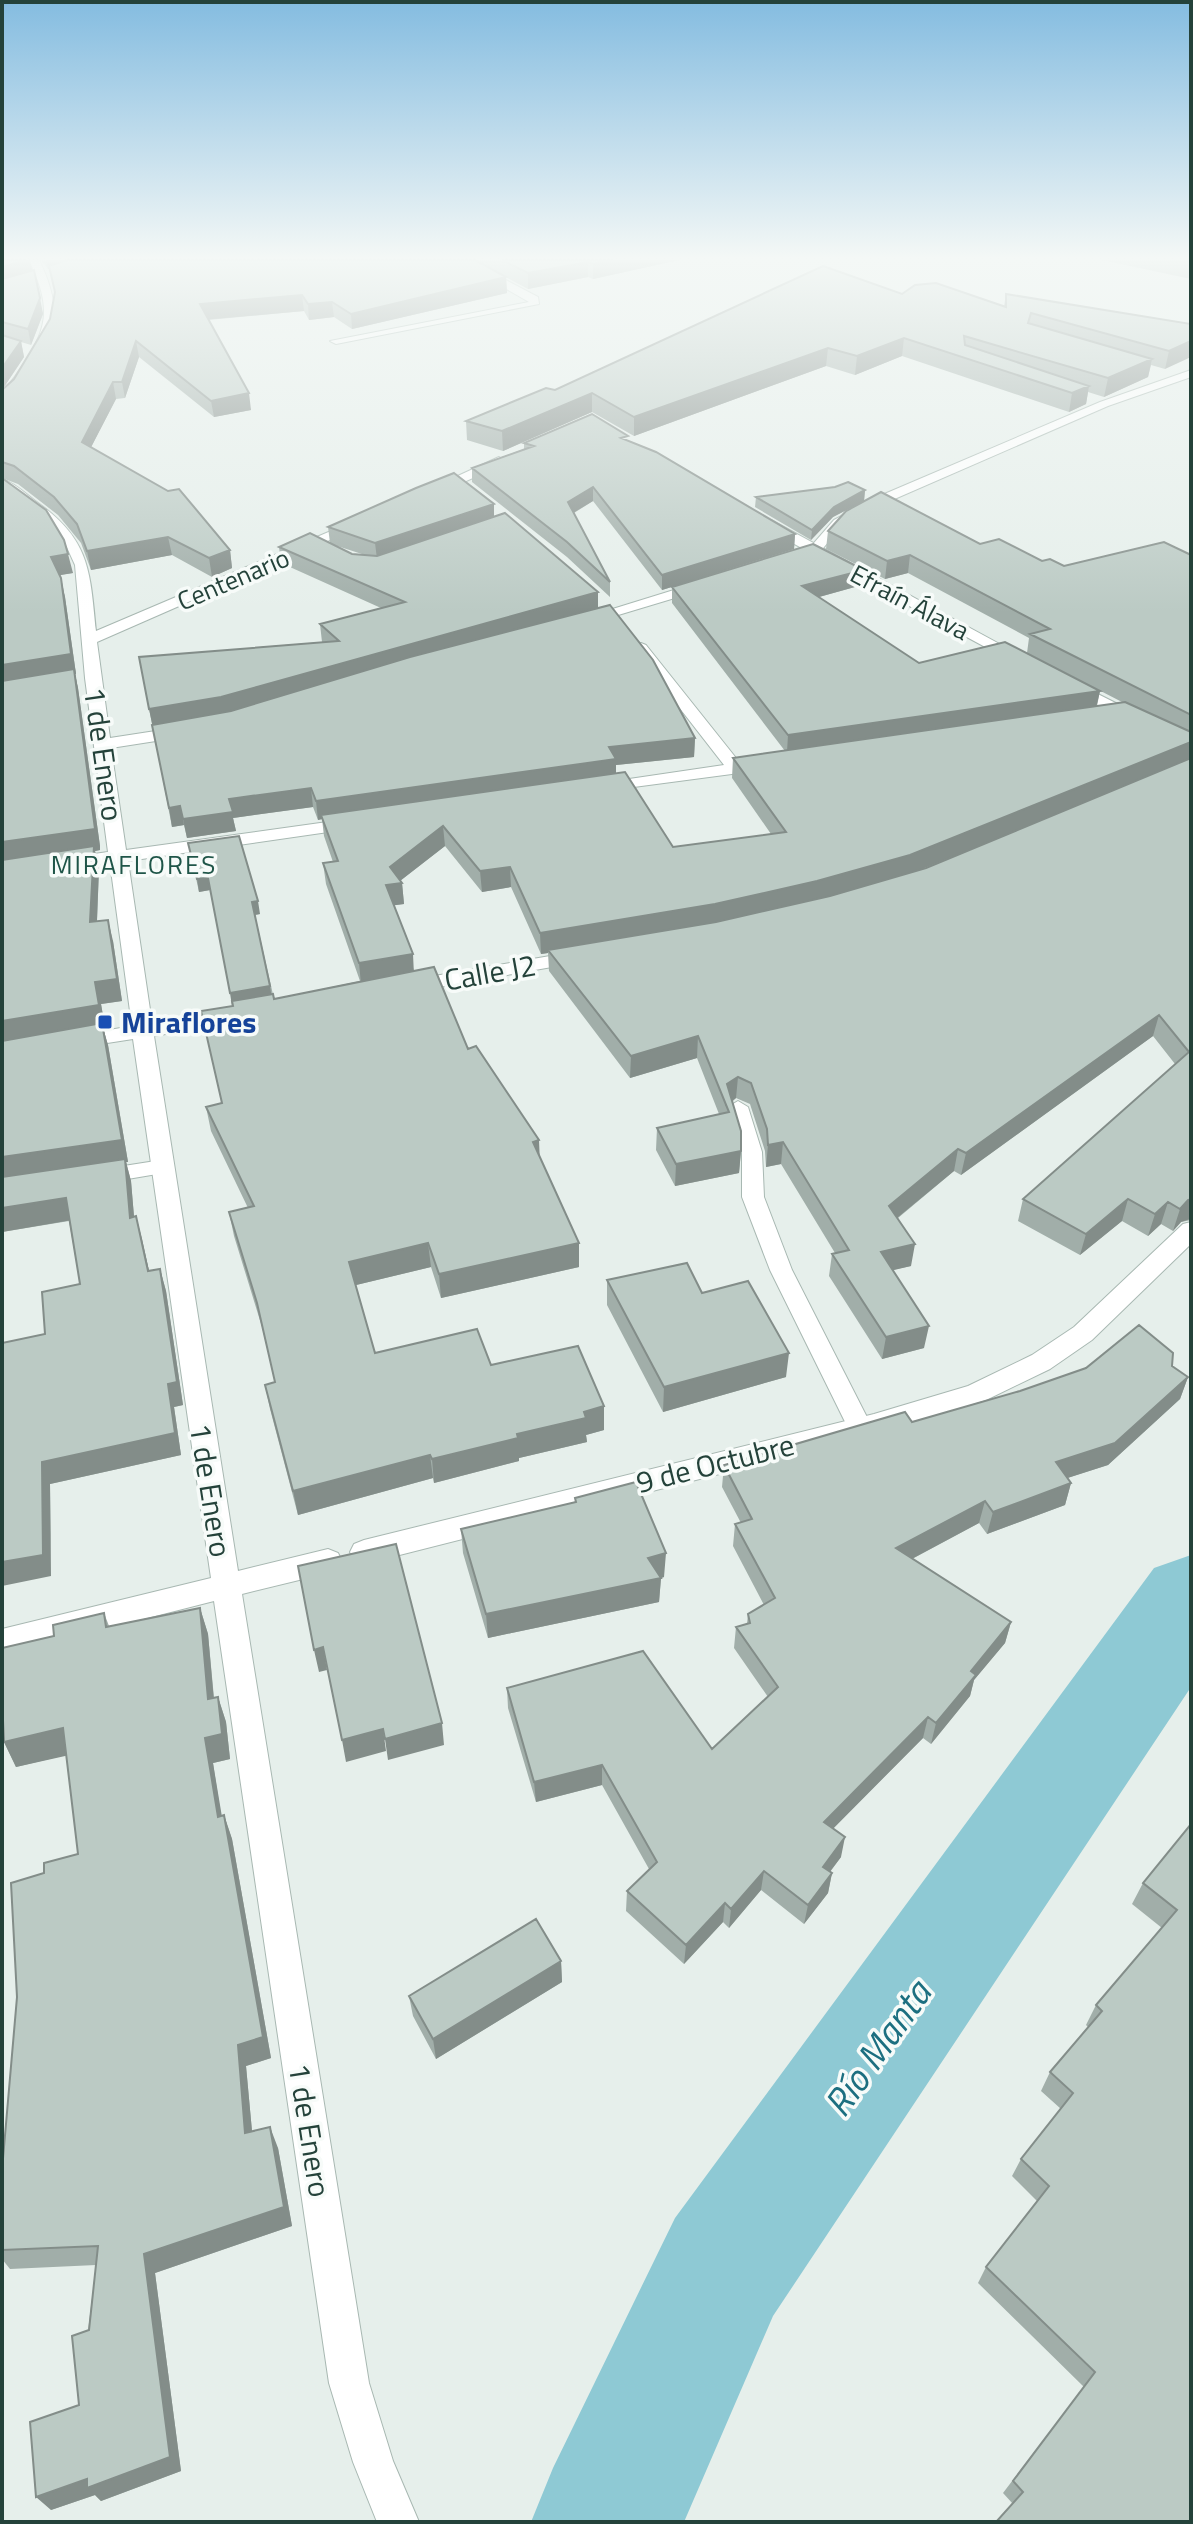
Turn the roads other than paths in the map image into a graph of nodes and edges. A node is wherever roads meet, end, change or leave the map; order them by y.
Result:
1 (15, 378) edge
2 (1173, 378) edge
3 (1180, 378) edge
4 (1177, 379) junction
5 (1090, 399) edge
6 (2, 404) edge
7 (1104, 404) junction
8 (512, 456) edge
9 (2, 483) edge
10 (414, 499) edge
11 (758, 518) edge
12 (371, 519) edge
13 (313, 544) junction
14 (806, 553) junction
15 (336, 555) edge
16 (713, 582) edge
17 (618, 619) junction
18 (569, 625) edge
19 (90, 639) junction
20 (1038, 669) edge
21 (1052, 676) edge
22 (1122, 713) junction
23 (1091, 717) edge
24 (205, 728) edge
25 (103, 744) junction
26 (1191, 748) edge
27 (782, 762) edge
28 (736, 769) junction
29 (578, 792) edge
30 (372, 821) edge
31 (119, 857) junction
32 (2, 873) edge
33 (606, 952) edge
34 (391, 989) edge
35 (253, 1013) edge
36 (145, 1031) junction
37 (59, 1045) edge
38 (738, 1107) edge
39 (162, 1167) junction
40 (75, 1180) edge
41 (1191, 1230) edge
42 (860, 1427) junction
43 (225, 1587) junction
44 (2, 1642) edge
45 (398, 2522) edge

1 - 6 street
2 - 4 lane
3 - 4 lane
4 - 7 lane
5 - 7 lane
7 - 14 lane
8 - 10 street
9 - 19 street, 1 de Enero
11 - 14 street, Efraín Álava
12 - 13 street, Centenario
13 - 15 lane
13 - 19 street, Centenario
14 - 20 street, Efraín Álava
16 - 17 street
17 - 18 street
17 - 28 street
19 - 25 street, 1 de Enero
21 - 22 street
22 - 23 street
22 - 26 street
24 - 25 street
25 - 31 street, 1 de Enero
27 - 28 street
28 - 29 street
30 - 31 street
31 - 32 street
31 - 36 street, 1 de Enero
33 - 34 street, Calle J2
35 - 36 street
36 - 37 street
36 - 39 street, 1 de Enero
38 - 42 lane
39 - 40 lane
39 - 43 street, 1 de Enero
41 - 42 street, 9 de Octubre
42 - 43 street, 9 de Octubre
43 - 44 street, 9 de Octubre
43 - 45 street, 1 de Enero

